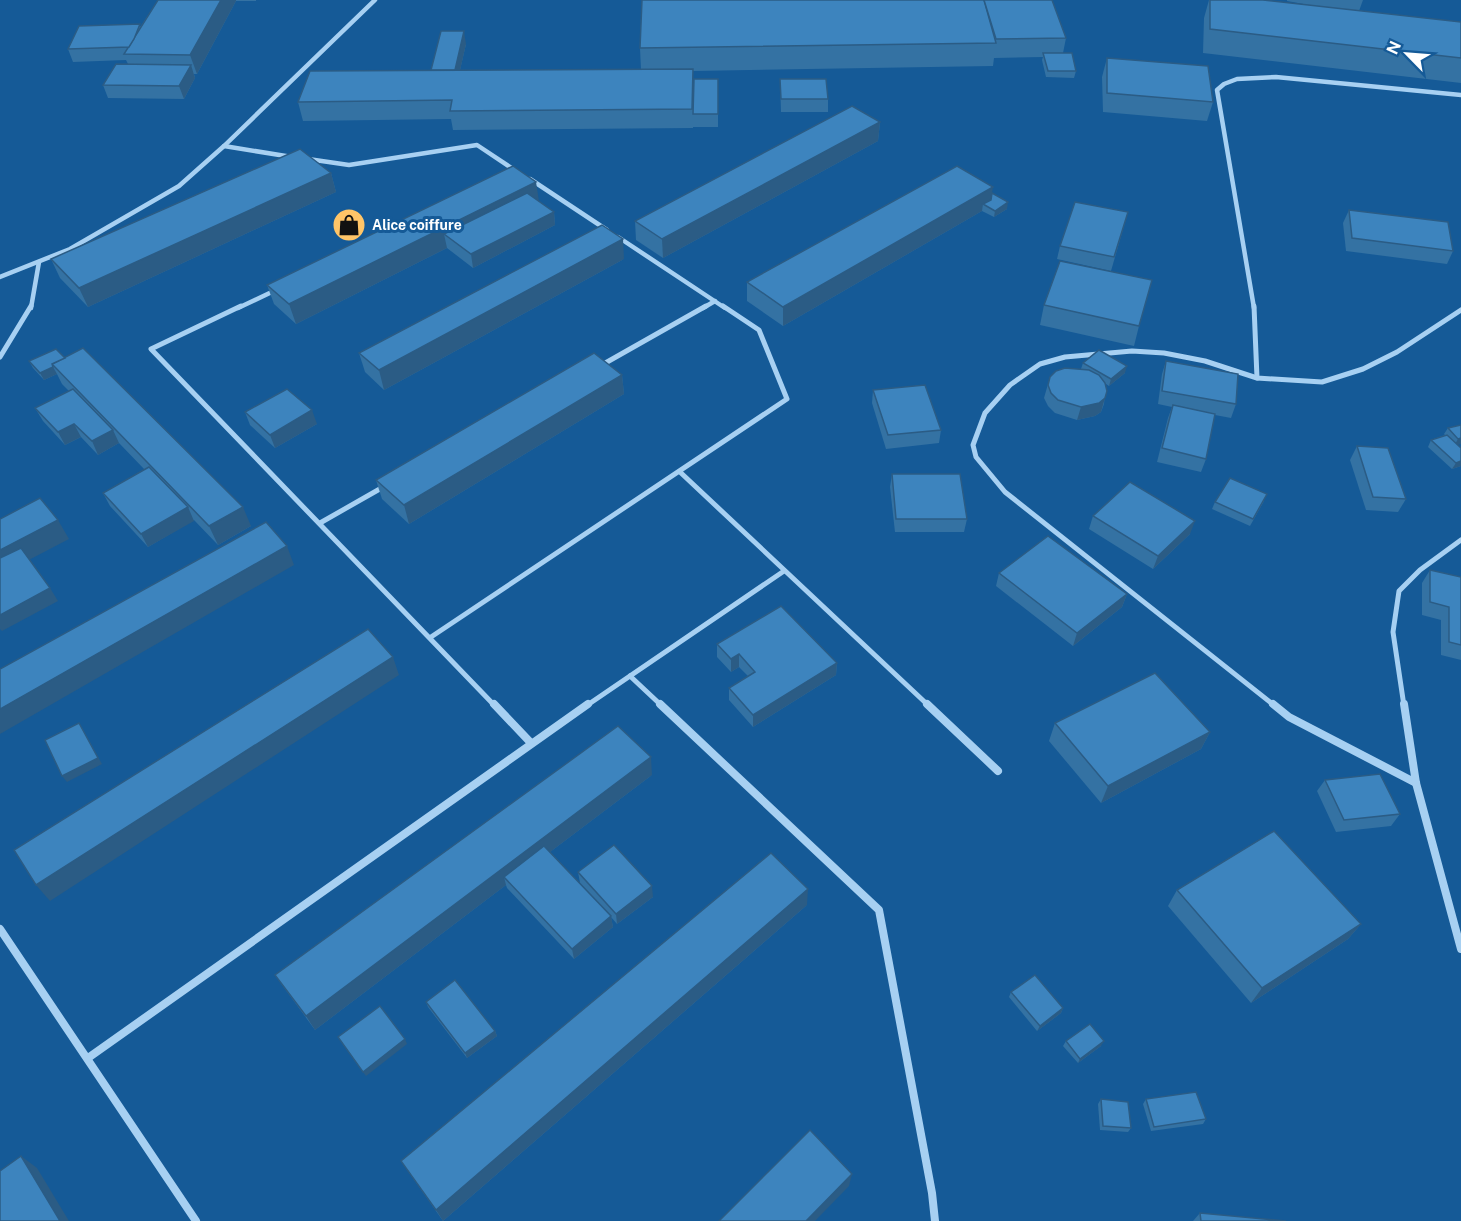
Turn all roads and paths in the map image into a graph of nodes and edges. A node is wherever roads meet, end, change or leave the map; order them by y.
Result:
1 (375, 0) edge
2 (1461, 95) edge
3 (224, 147) junction
4 (39, 262) junction
5 (0, 277) edge
6 (280, 288) edge
7 (715, 301) junction
8 (1461, 310) edge
9 (0, 357) edge
10 (590, 371) edge
11 (1257, 378) junction
12 (680, 472) junction
13 (393, 482) edge
14 (320, 523) junction
15 (1461, 540) edge
16 (783, 571) junction
17 (431, 638) junction
18 (630, 676) junction
19 (531, 743) junction
20 (998, 771) dead end
21 (1416, 783) junction
22 (0, 929) edge
23 (1459, 935) edge
24 (1461, 949) edge
25 (88, 1058) junction
26 (196, 1221) edge
27 (934, 1221) edge

1 - 3 street
2 - 11 street
3 - 4 street
3 - 7 street
4 - 5 street
4 - 9 street
6 - 14 street
7 - 10 street
7 - 12 street
8 - 11 street
11 - 21 street
12 - 16 street
12 - 17 street
13 - 14 street
14 - 17 street
15 - 21 street
16 - 18 street
16 - 20 street
17 - 19 street
18 - 19 street
18 - 27 street
19 - 25 street
21 - 23 street
22 - 25 street
23 - 24 street
25 - 26 street

